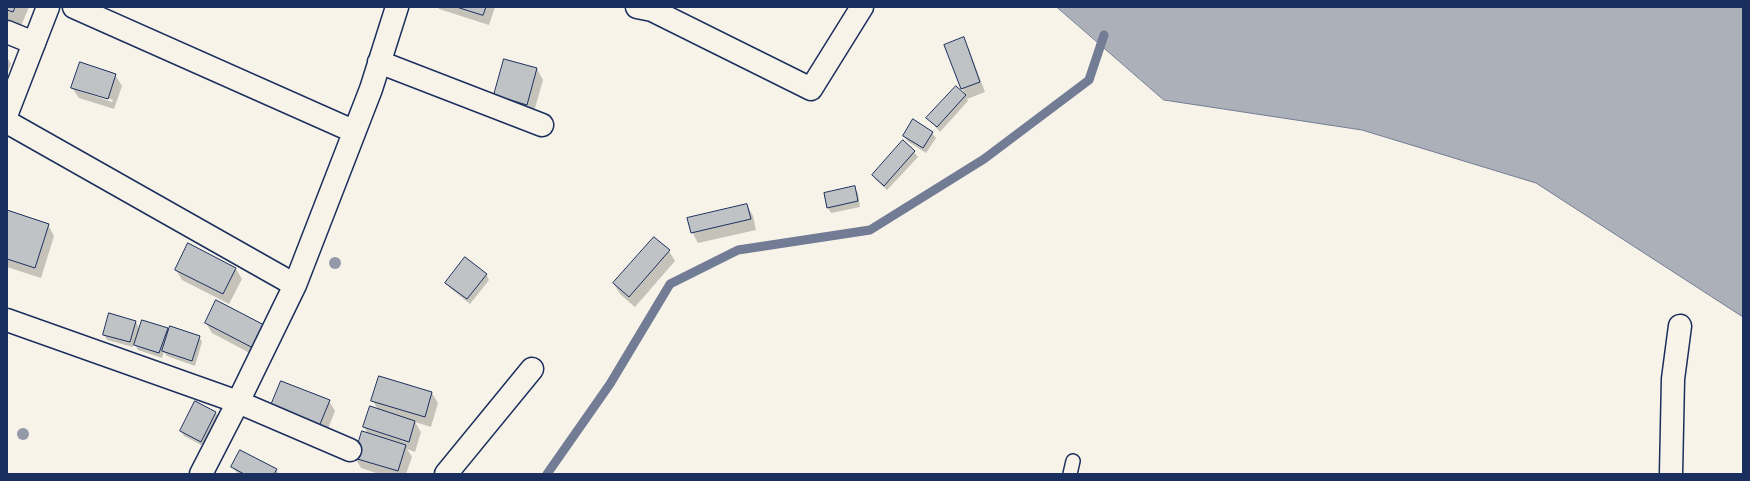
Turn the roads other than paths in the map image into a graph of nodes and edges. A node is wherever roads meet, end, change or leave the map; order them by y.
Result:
1 (48, 7) edge
2 (74, 7) edge
3 (397, 7) edge
4 (637, 7) edge
5 (862, 7) edge
6 (7, 32) edge
7 (34, 43) junction
8 (380, 62) junction
9 (7, 113) edge
10 (7, 122) edge
11 (542, 125) dead end
12 (353, 131) junction
13 (295, 285) junction
14 (7, 320) edge
15 (1680, 326) dead end
16 (532, 369) dead end
17 (238, 402) junction
18 (350, 450) dead end
19 (200, 474) edge
20 (446, 474) edge
21 (1671, 474) edge

1 - 7 street
2 - 12 street
3 - 8 street
4 - 5 street
6 - 7 street
7 - 9 street
8 - 11 street
8 - 12 street
10 - 13 street
12 - 13 street
13 - 17 street
14 - 17 street
15 - 21 street
16 - 20 street
17 - 18 street
17 - 19 street

